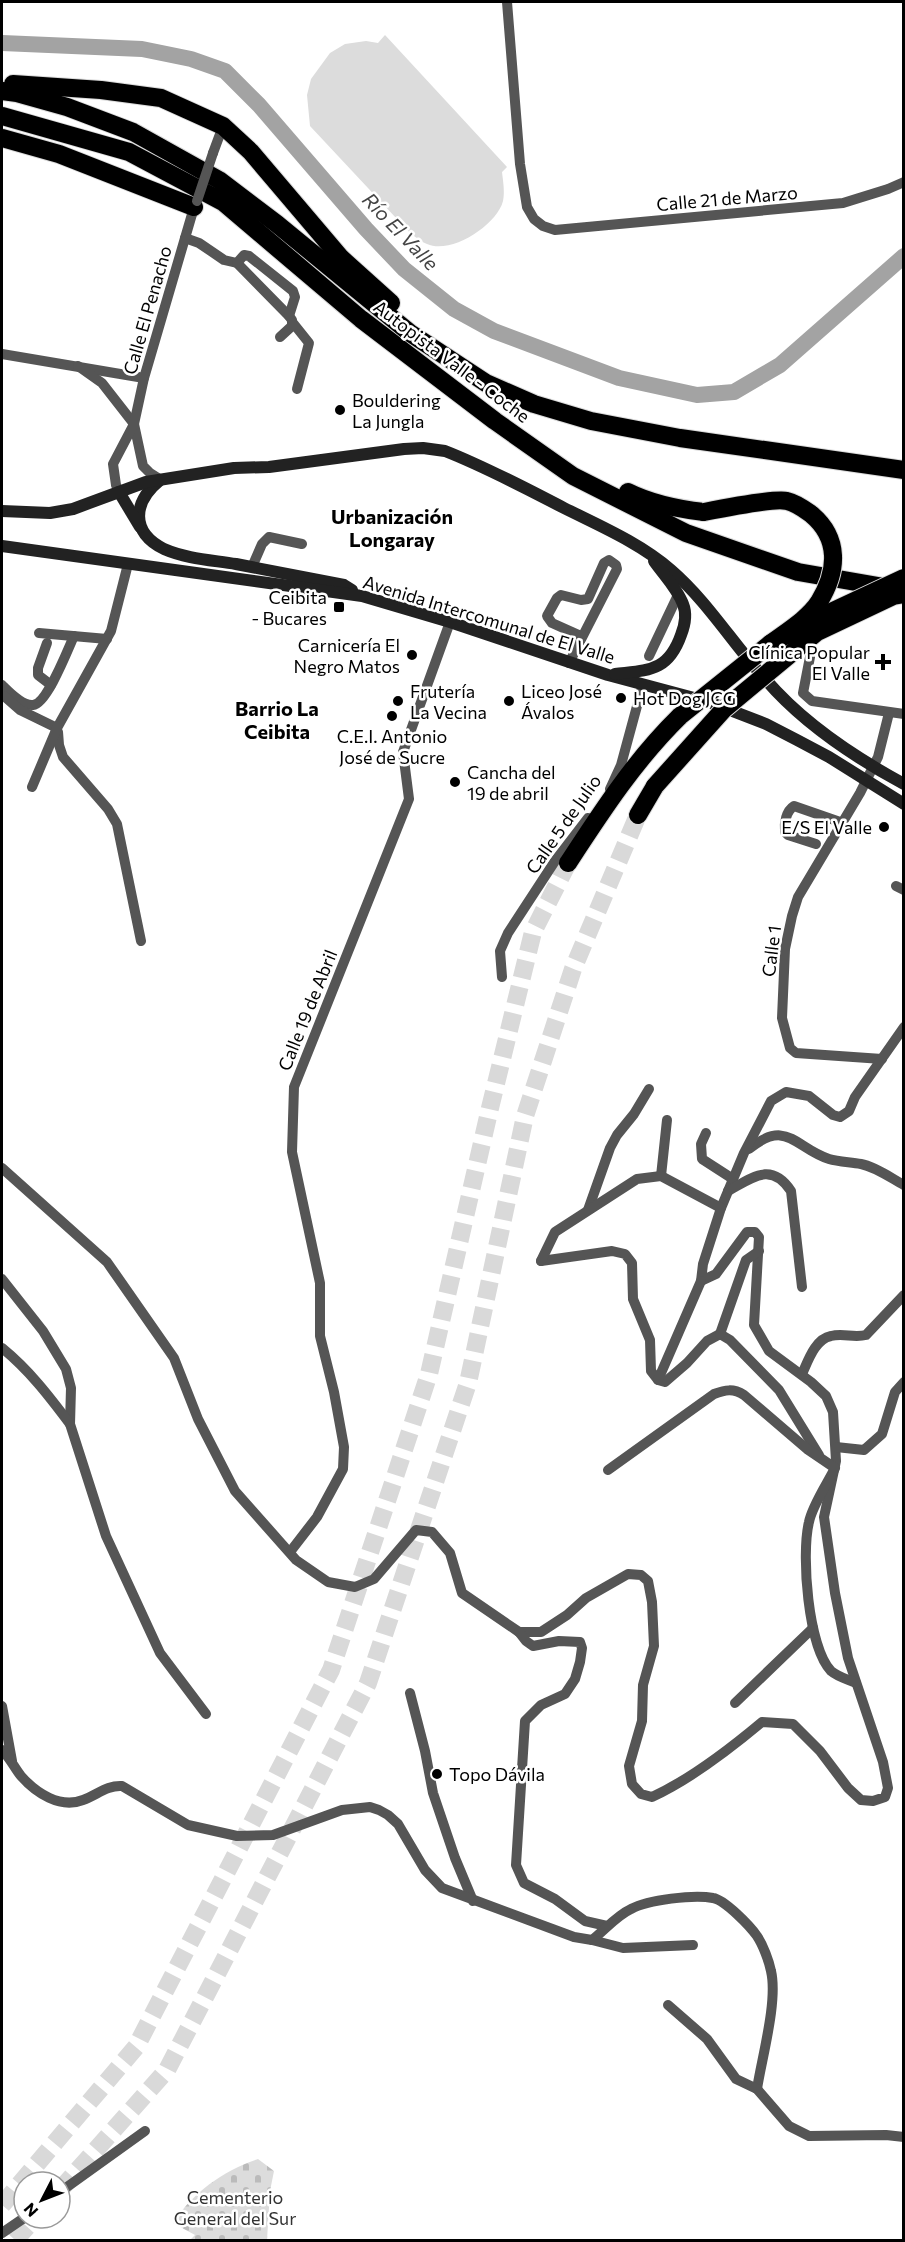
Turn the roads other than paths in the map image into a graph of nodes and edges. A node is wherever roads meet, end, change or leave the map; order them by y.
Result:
1 (507, 2) edge
2 (2, 83) edge
3 (2, 92) edge
4 (2, 116) edge
5 (223, 126) junction
6 (2, 138) edge
7 (903, 182) edge
8 (195, 204) junction
9 (185, 238) junction
10 (237, 263) junction
11 (280, 281) junction
12 (268, 294) junction
13 (291, 319) junction
14 (280, 337) dead end
15 (2, 354) edge
16 (78, 366) junction
17 (466, 371) junction
18 (144, 378) junction
19 (297, 389) dead end
20 (495, 421) junction
21 (134, 424) junction
22 (903, 470) edge
23 (161, 480) junction
24 (119, 492) junction
25 (2, 511) edge
26 (142, 529) junction
27 (302, 544) dead end
28 (2, 546) edge
29 (648, 552) junction
30 (128, 564) junction
31 (252, 567) junction
32 (903, 578) edge
33 (903, 592) edge
34 (678, 595) junction
35 (362, 596) junction
36 (450, 622) junction
37 (39, 633) dead end
38 (74, 636) junction
39 (581, 636) junction
40 (107, 639) junction
41 (47, 643) dead end
42 (770, 644) junction
43 (648, 656) dead end
44 (810, 657) dead end
45 (569, 663) junction
46 (608, 675) junction
47 (643, 684) junction
48 (2, 685) edge
49 (51, 685) junction
50 (2, 694) edge
51 (889, 713) junction
52 (903, 714) edge
53 (57, 728) junction
54 (873, 766) junction
55 (866, 781) junction
56 (903, 784) edge
57 (32, 787) dead end
58 (903, 804) edge
59 (638, 815) tunnel mouth
60 (843, 823) junction
61 (816, 844) dead end
62 (568, 863) tunnel mouth
63 (141, 941) dead end
64 (502, 977) dead end
65 (903, 1027) edge
66 (882, 1059) junction
67 (649, 1089) dead end
68 (667, 1119) dead end
69 (706, 1133) dead end
70 (744, 1154) junction
71 (2, 1168) edge
72 (661, 1176) junction
73 (733, 1179) junction
74 (903, 1185) edge
75 (728, 1191) junction
76 (721, 1208) junction
77 (588, 1210) junction
78 (759, 1251) junction
79 (2, 1279) edge
80 (701, 1281) junction
81 (802, 1287) dead end
82 (903, 1295) edge
83 (720, 1335) junction
84 (2, 1348) edge
85 (802, 1374) junction
86 (658, 1380) junction
87 (903, 1382) edge
88 (70, 1424) junction
89 (836, 1447) junction
90 (820, 1457) junction
91 (835, 1468) junction
92 (608, 1470) dead end
93 (290, 1552) junction
94 (813, 1628) junction
95 (519, 1632) junction
96 (856, 1683) junction
97 (410, 1693) dead end
98 (735, 1703) dead end
99 (2, 1706) edge
100 (206, 1714) dead end
101 (2, 1750) edge
102 (13, 1761) junction
103 (473, 1901) junction
104 (607, 1926) junction
105 (592, 1940) junction
106 (693, 1945) dead end
107 (668, 2005) dead end
108 (757, 2089) junction
109 (145, 2131) dead end
110 (903, 2137) edge
111 (72, 2183) edge

1 - 7 street, Calle 21 de Marzo
2 - 5 highway
3 - 17 highway, Autopista Valle - Coche
4 - 20 highway, Autopista Valle - Coche
5 - 8 street, Calle El Penacho, bridge
5 - 17 highway
6 - 8 highway
8 - 9 street, Calle El Penacho
9 - 10 street
9 - 18 street, Calle El Penacho
10 - 11 street
10 - 12 street
11 - 12 street
11 - 13 street
12 - 13 street
13 - 14 street
13 - 19 street
15 - 16 street
16 - 18 street
16 - 21 street
17 - 22 highway, Autopista Valle - Coche
18 - 21 street, Calle El Penacho
20 - 33 highway, Autopista Valle - Coche
20 - 42 highway, bridge
21 - 23 street
21 - 24 street
23 - 24 main road
23 - 26 main road
23 - 29 main road
24 - 25 main road
24 - 26 main road
26 - 31 main road
27 - 31 street
28 - 30 main road, Avenida Intercomunal de El Valle
29 - 34 main road
29 - 54 main road
30 - 35 main road, Avenida Intercomunal de El Valle
30 - 40 street
31 - 35 main road
32 - 42 highway, bridge
33 - 59 highway, bridge
34 - 43 street
34 - 46 main road
35 - 36 main road, Avenida Intercomunal de El Valle
36 - 45 main road, Avenida Intercomunal de El Valle
36 - 93 street, Calle 19 de Abril
37 - 38 street
38 - 40 street
38 - 49 street
39 - 39 street
39 - 45 street
40 - 53 street
41 - 49 street
42 - 62 highway, bridge
44 - 51 street
45 - 46 main road, Avenida Intercomunal de El Valle
46 - 47 main road, Avenida Intercomunal de El Valle
47 - 55 main road, Avenida Intercomunal de El Valle
47 - 64 street, Calle 5 de Julio
48 - 49 street
50 - 53 street
51 - 52 street
51 - 54 street
53 - 57 street
53 - 63 street
54 - 55 street, Calle 1
54 - 56 main road
55 - 58 main road, Avenida Intercomunal de El Valle
55 - 60 street, Calle 1
60 - 61 street
60 - 66 street, Calle 1
65 - 66 street
66 - 70 street
67 - 77 street
68 - 72 street
69 - 73 street
70 - 73 street
70 - 74 street
71 - 93 street
72 - 76 street
72 - 77 street
73 - 75 street
75 - 76 street
75 - 81 street
76 - 80 street
77 - 86 street
78 - 80 street
78 - 83 street
78 - 85 street
79 - 88 street
80 - 86 street
82 - 85 street
83 - 86 street
83 - 90 street
84 - 88 street
85 - 89 street
87 - 89 street
88 - 100 street
89 - 91 street
90 - 91 street
90 - 92 street
91 - 94 street
91 - 96 street
93 - 95 street
94 - 96 street
94 - 98 street
95 - 96 street
95 - 104 street
97 - 103 street
99 - 102 street
101 - 102 street
102 - 103 street
103 - 105 street
104 - 105 street
104 - 108 street
105 - 106 street
107 - 108 street
108 - 110 street
109 - 111 street

